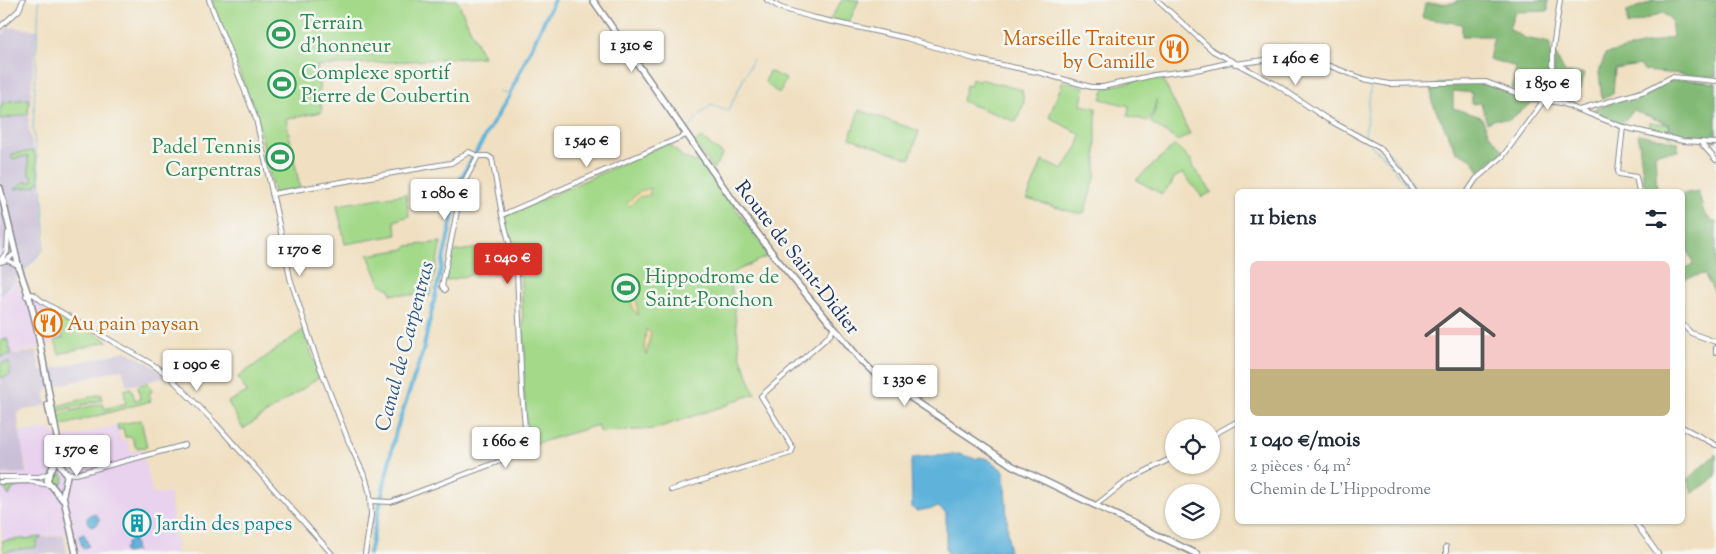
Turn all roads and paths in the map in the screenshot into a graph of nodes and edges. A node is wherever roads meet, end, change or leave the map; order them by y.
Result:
1 (22, 0) edge
2 (209, 0) edge
3 (593, 0) edge
4 (767, 0) edge
5 (1156, 0) edge
6 (1560, 0) edge
7 (0, 27) edge
8 (1233, 63) junction
9 (1716, 81) edge
10 (1544, 100) junction
11 (1580, 110) junction
12 (1623, 127) junction
13 (686, 135) junction
14 (1701, 143) junction
15 (1716, 143) edge
16 (477, 156) junction
17 (1716, 160) edge
18 (0, 188) edge
19 (1413, 189) edge
20 (1469, 189) edge
21 (1639, 189) edge
22 (272, 194) junction
23 (0, 196) edge
24 (502, 215) junction
25 (8, 234) junction
26 (14, 255) junction
27 (6, 258) junction
28 (0, 262) edge
29 (15, 264) junction
30 (445, 290) dead end
31 (27, 295) junction
32 (1685, 327) edge
33 (834, 328) junction
34 (1716, 342) edge
35 (1716, 348) edge
36 (1716, 352) edge
37 (1235, 423) edge
38 (1685, 429) edge
39 (1220, 431) edge
40 (185, 445) dead end
41 (1716, 445) edge
42 (1165, 462) edge
43 (64, 471) junction
44 (50, 472) junction
45 (76, 474) junction
46 (0, 477) edge
47 (67, 481) junction
48 (0, 482) edge
49 (48, 485) junction
50 (64, 487) junction
51 (54, 489) junction
52 (671, 490) dead end
53 (371, 501) junction
54 (66, 505) junction
55 (1096, 505) junction
56 (1636, 524) edge
57 (1446, 547) dead end
58 (76, 554) edge
59 (332, 554) edge
60 (365, 554) edge
61 (1197, 554) edge
62 (1446, 554) edge
63 (1658, 554) edge

1 - 7 street
2 - 22 street
3 - 13 main road, Route de Saint-Didier
4 - 8 street
5 - 8 street
6 - 10 street
8 - 10 street
8 - 19 street
9 - 11 street
10 - 11 street
10 - 20 street
11 - 12 street
12 - 14 street
12 - 21 street
13 - 24 street
13 - 33 main road, Route de Saint-Didier
14 - 15 street
14 - 17 street
16 - 22 street
16 - 24 street
16 - 30 street
18 - 26 main road
22 - 53 street
23 - 25 main road
24 - 53 street
25 - 26 main road
25 - 27 street
26 - 27 street
26 - 29 main road
26 - 31 main road
27 - 28 street
27 - 29 street
29 - 31 main road
31 - 43 main road
31 - 44 main road
31 - 59 street
32 - 34 street
33 - 52 street
33 - 55 main road, Route de Saint-Didier
35 - 36 street
37 - 39 street
38 - 41 street
40 - 45 street
42 - 55 street
43 - 44 main road
43 - 45 street
43 - 47 main road
44 - 46 street
44 - 49 main road
45 - 47 street
47 - 50 main road
48 - 49 street
49 - 51 main road
50 - 51 main road
50 - 54 main road
51 - 54 main road
53 - 60 street
54 - 58 main road
55 - 61 main road, Route de Saint-Didier
56 - 63 street
57 - 62 street

